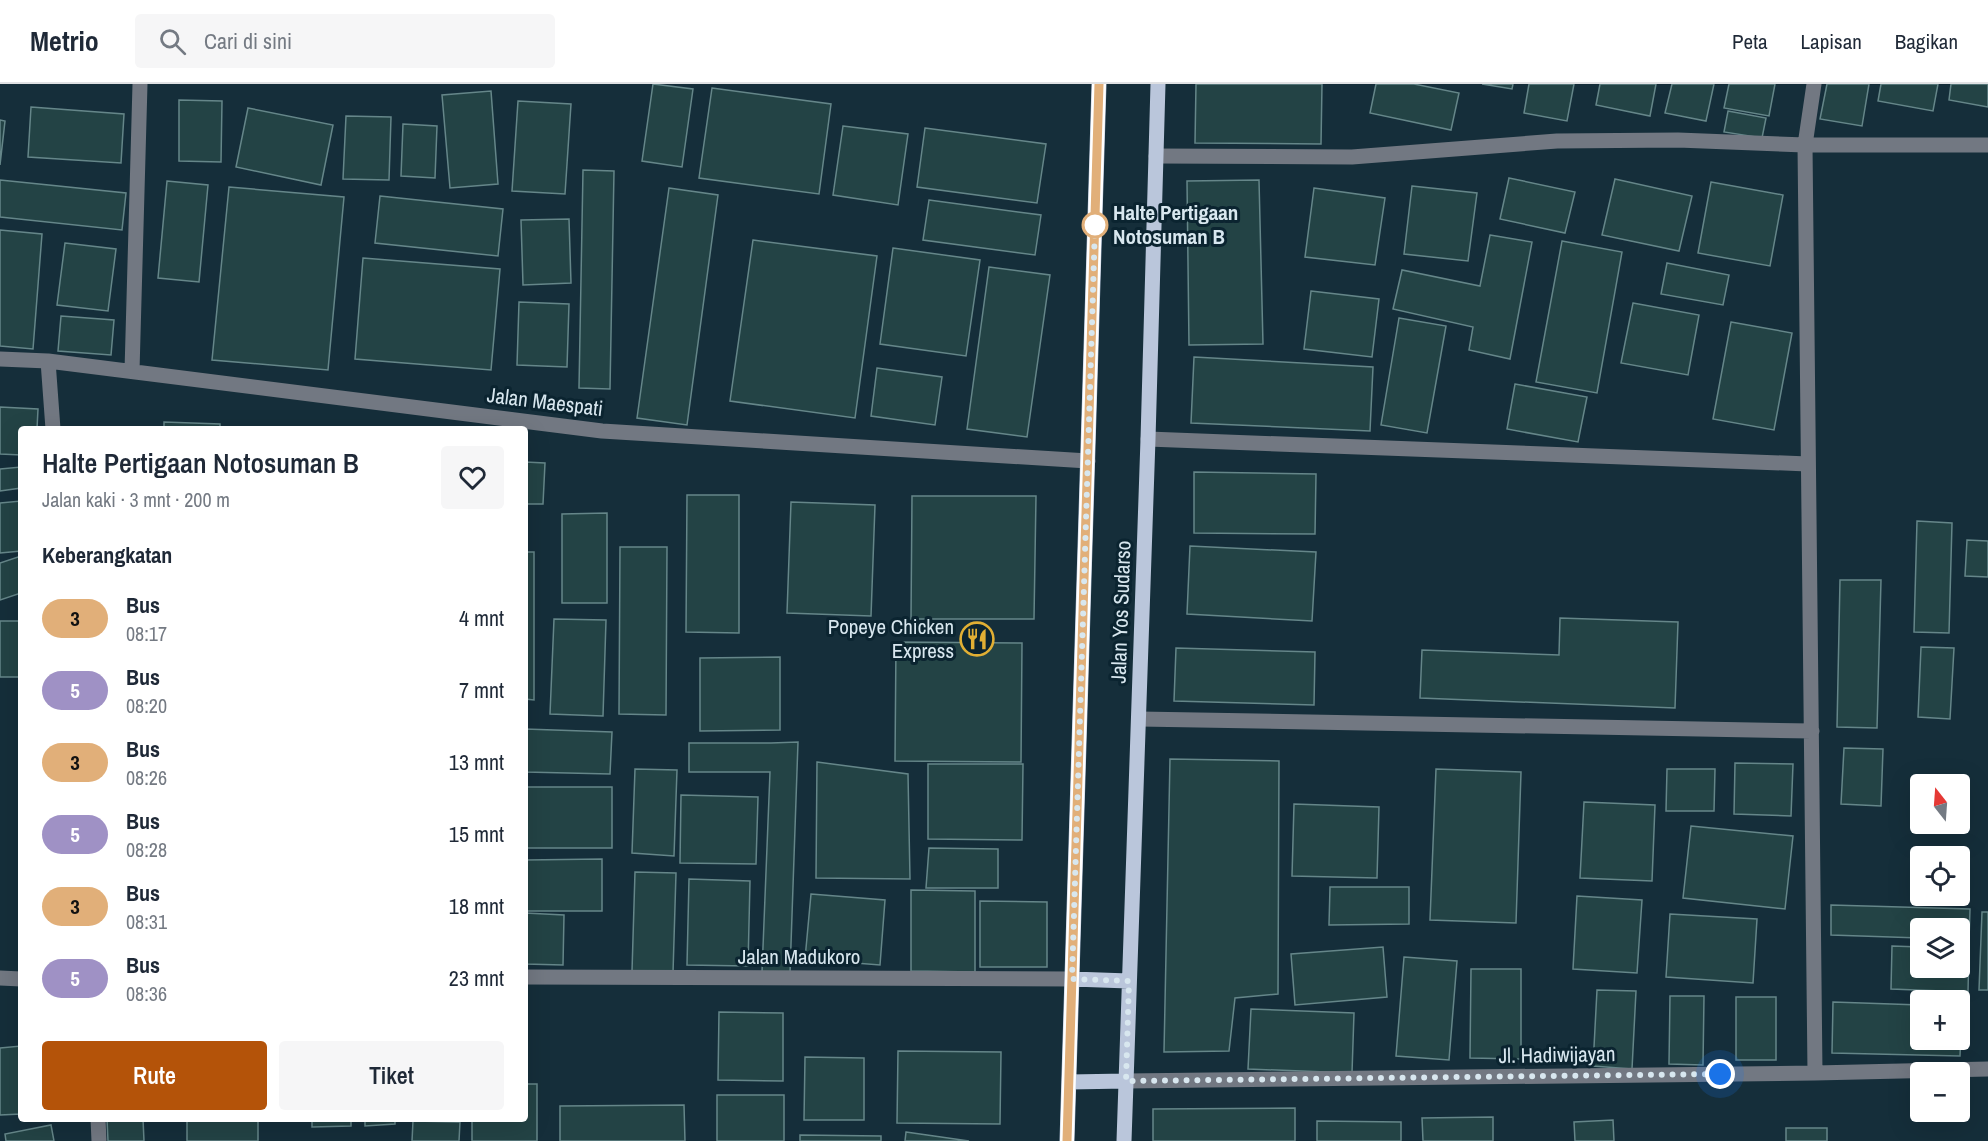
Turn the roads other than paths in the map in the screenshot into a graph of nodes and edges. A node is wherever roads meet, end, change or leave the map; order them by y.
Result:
1 (140, 84) edge
2 (1099, 84) edge
3 (1158, 84) edge
4 (1815, 84) edge
5 (1805, 145) junction
6 (1988, 146) edge
7 (1156, 156) junction
8 (0, 359) edge
9 (48, 361) junction
10 (132, 372) junction
11 (53, 426) edge
12 (1148, 439) junction
13 (1088, 461) junction
14 (1808, 464) junction
15 (1138, 720) junction
16 (1812, 730) junction
17 (528, 977) edge
18 (0, 978) edge
19 (18, 979) edge
20 (1072, 979) junction
21 (1129, 981) junction
22 (1988, 1069) edge
23 (1815, 1073) junction
24 (1126, 1081) junction
25 (1069, 1082) junction
26 (98, 1122) edge
27 (99, 1141) edge
28 (1067, 1141) edge
29 (1124, 1141) edge

1 - 10 street
2 - 13 main road, Jalan Yos Sudarso
3 - 7 main road, Jalan Yos Sudarso
4 - 5 street
5 - 6 street
5 - 7 street
5 - 14 street
7 - 12 main road, Jalan Yos Sudarso
8 - 9 street, Jalan Maespati
9 - 10 street, Jalan Maespati
9 - 11 street
10 - 13 street, Jalan Maespati
12 - 14 street
12 - 15 main road, Jalan Yos Sudarso
13 - 20 main road, Jalan Yos Sudarso
14 - 16 street
15 - 16 street
15 - 21 main road, Jalan Yos Sudarso
16 - 23 street
17 - 20 street, Jalan Madukoro
18 - 19 street
20 - 21 main road
20 - 25 main road, Jalan Yos Sudarso
21 - 24 main road, Jalan Yos Sudarso
22 - 23 street, Jl. Hadiwijayan
23 - 24 street, Jl. Hadiwijayan
24 - 25 main road
24 - 29 main road, Jalan Yos Sudarso
25 - 28 main road, Jalan Yos Sudarso
26 - 27 street

